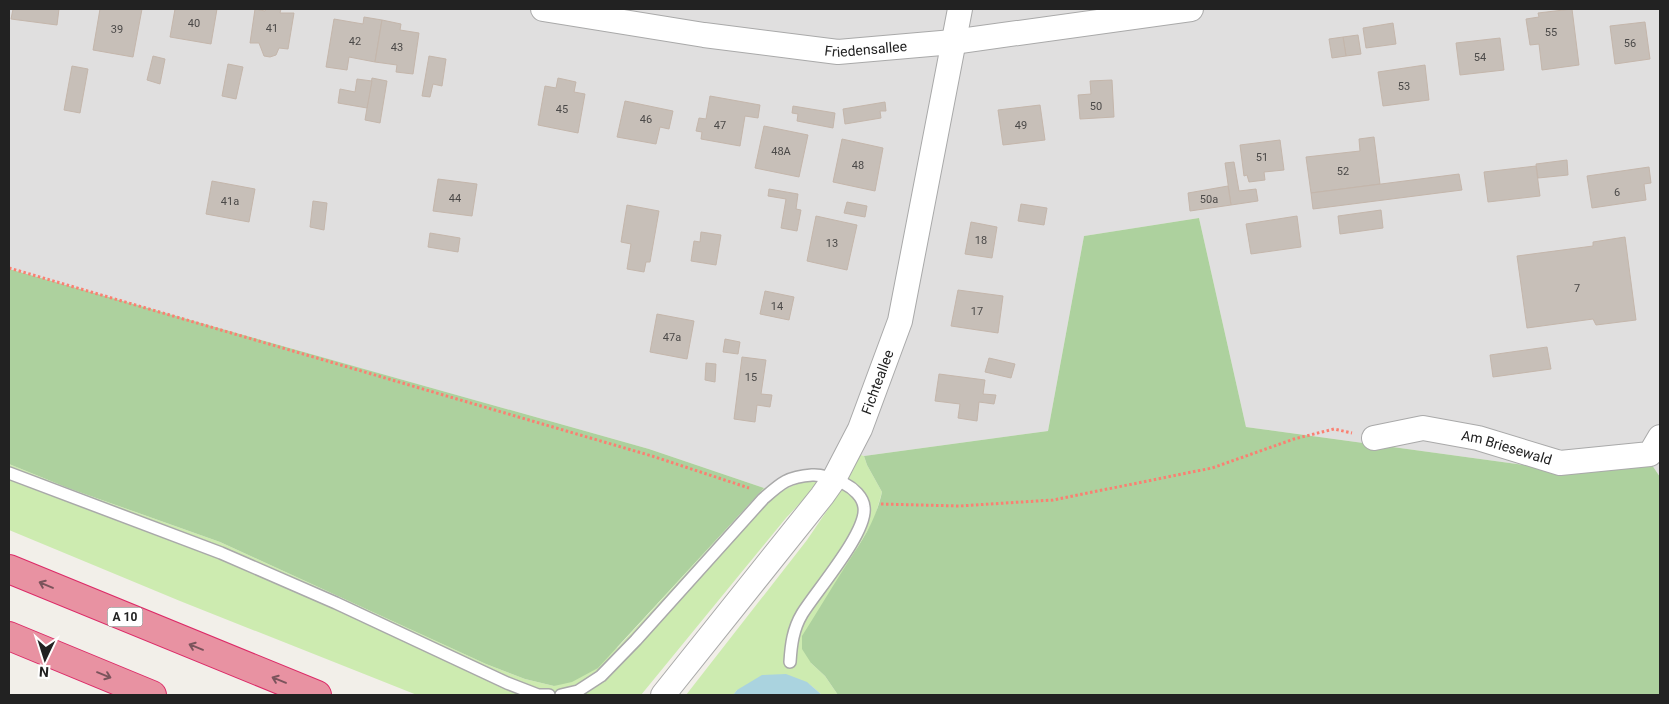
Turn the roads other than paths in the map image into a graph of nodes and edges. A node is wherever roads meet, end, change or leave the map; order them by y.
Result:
1 (543, 9) edge
2 (960, 9) edge
3 (1190, 9) edge
4 (954, 42) junction
5 (1660, 437) edge
6 (1374, 438) road end
7 (9, 473) edge
8 (834, 479) junction
9 (9, 569) edge
10 (9, 636) edge
11 (790, 662) dead end
12 (152, 695) edge
13 (317, 695) edge
14 (549, 695) edge
15 (561, 695) edge
16 (663, 695) edge

1 - 4 street, Friedensallee
2 - 4 street, Fichteallee
3 - 4 street, Friedensallee
4 - 8 street, Fichteallee
5 - 6 street, Am Briesewald
7 - 14 lane
8 - 11 lane
8 - 15 lane
8 - 16 street, Fichteallee
13 -> 9 highway, A 10
10 -> 12 highway

